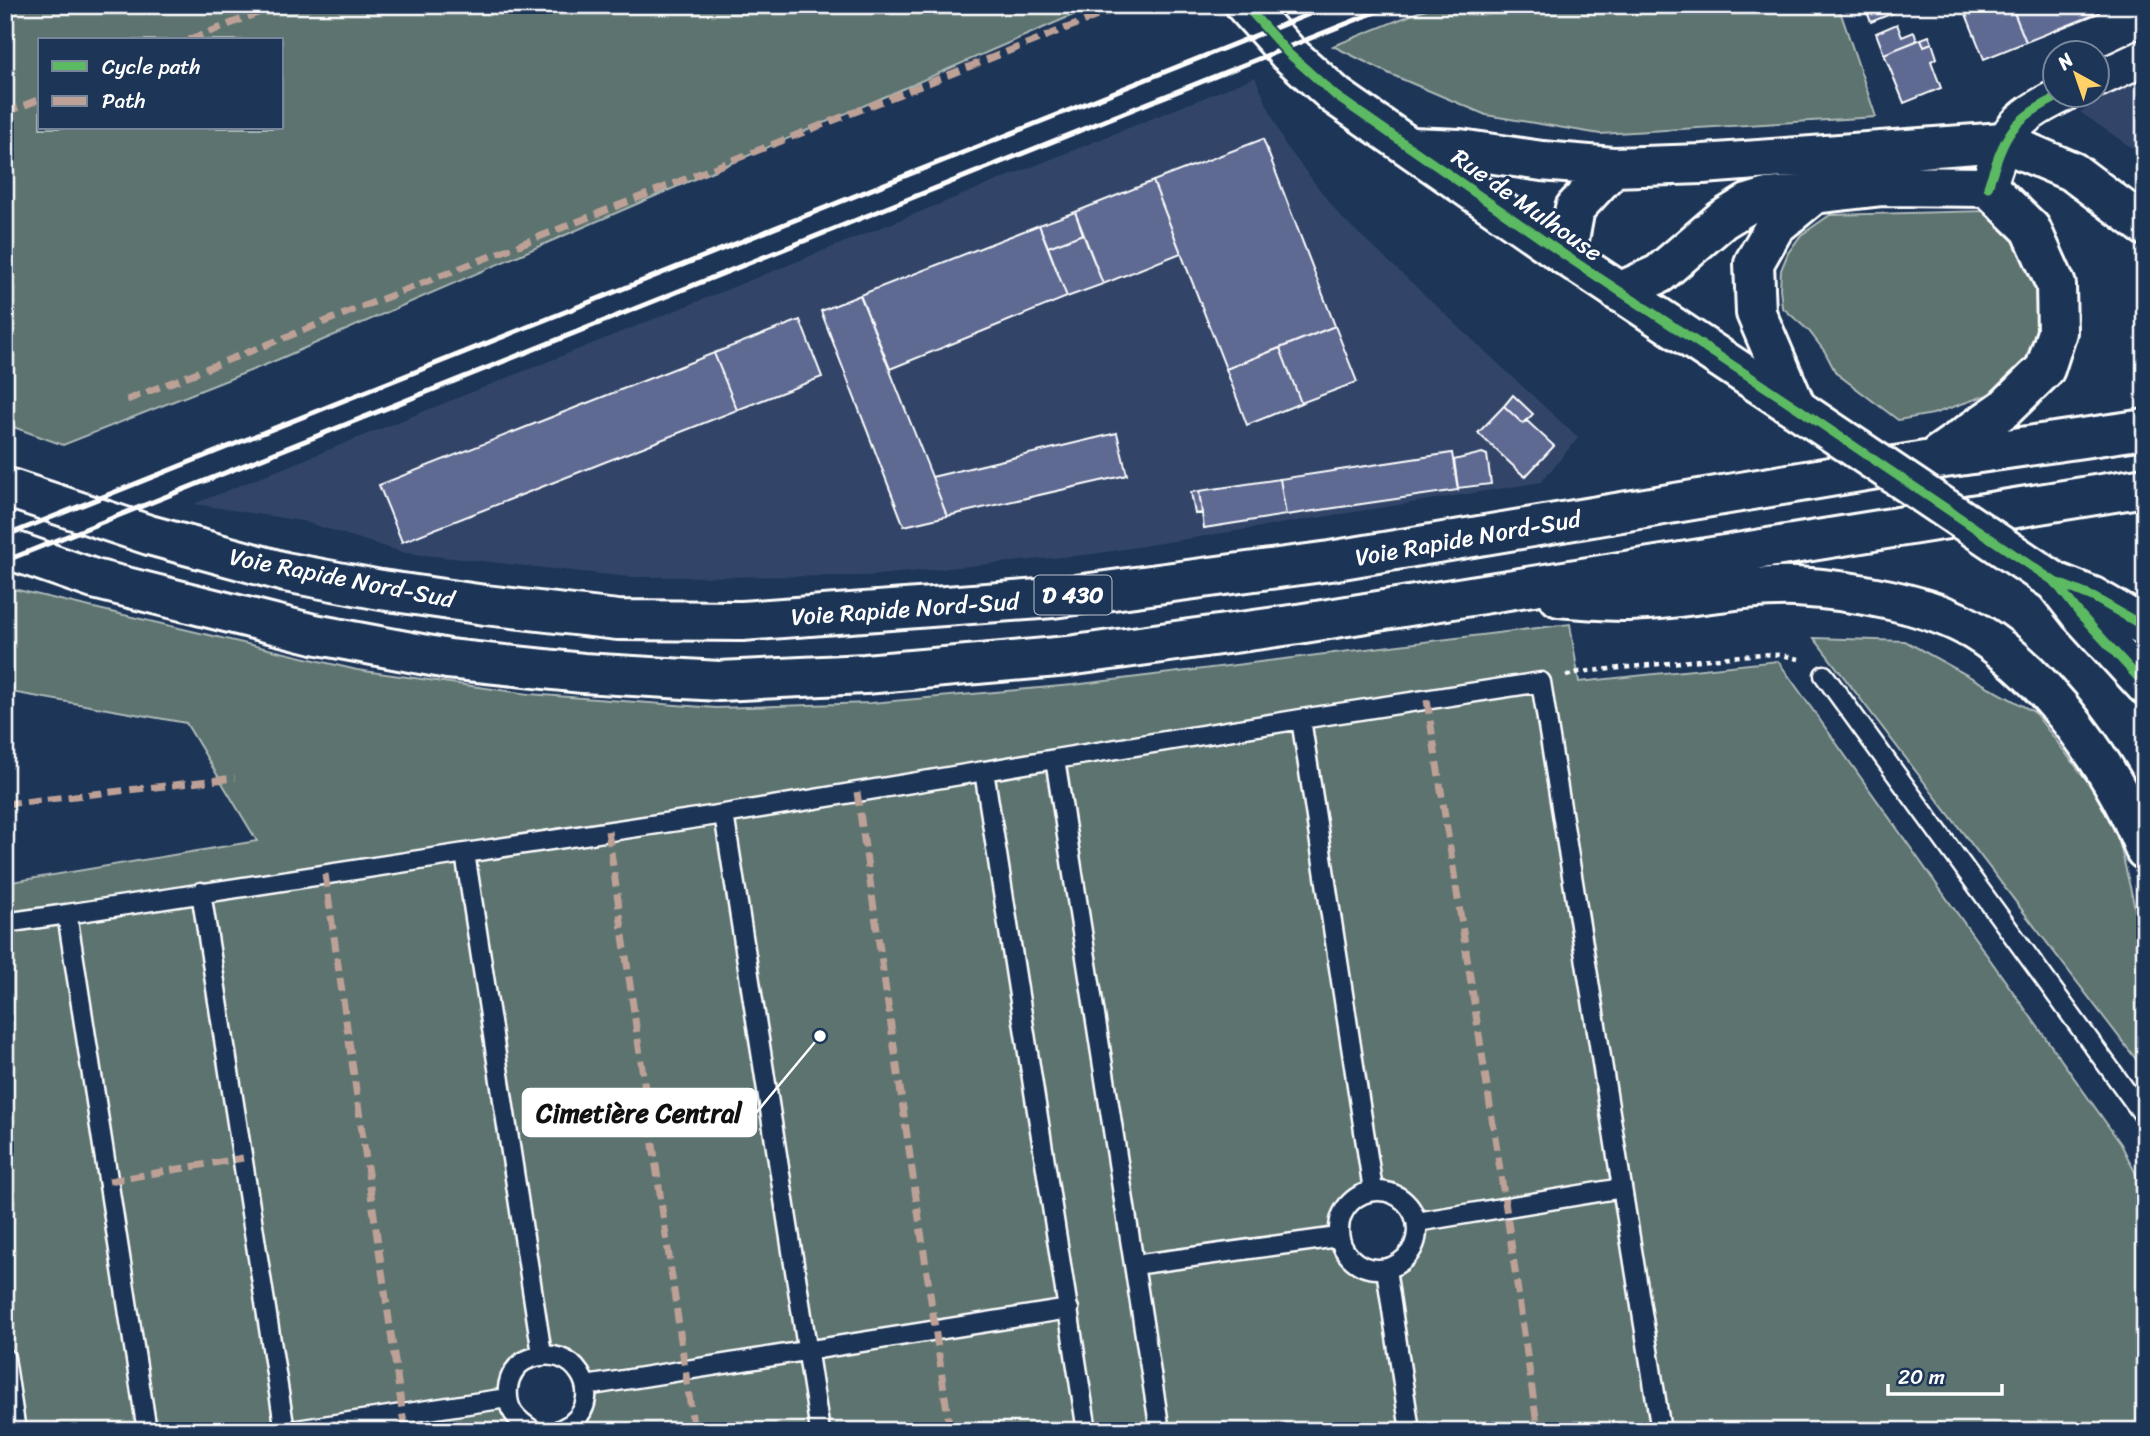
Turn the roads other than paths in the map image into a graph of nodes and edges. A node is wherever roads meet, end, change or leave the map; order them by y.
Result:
1 (1245, 5) edge
2 (2145, 57) edge
3 (2112, 72) edge
4 (2042, 105) edge
5 (2003, 142) junction
6 (1411, 146) junction
7 (1613, 167) junction
8 (1988, 187) junction
9 (1814, 194) junction
10 (2145, 226) edge
11 (1566, 256) junction
12 (1619, 292) junction
13 (1800, 410) junction
14 (2145, 429) edge
15 (1931, 460) junction
16 (5, 487) edge
17 (2145, 487) edge
18 (5, 548) edge
19 (2055, 582) junction
20 (1490, 592) junction
21 (2145, 627) edge
22 (1824, 675) road end
23 (2145, 685) edge
24 (1301, 719) junction
25 (1055, 760) junction
26 (984, 771) junction
27 (724, 814) junction
28 (2145, 850) edge
29 (465, 853) junction
30 (201, 892) junction
31 (67, 914) junction
32 (5, 923) edge
33 (2145, 1117) edge
34 (1622, 1188) junction
35 (1373, 1190) junction
36 (1417, 1222) junction
37 (1338, 1237) junction
38 (1134, 1265) junction
39 (1386, 1269) junction
40 (1069, 1309) junction
41 (808, 1350) junction
42 (542, 1353) junction
43 (5, 1358) edge
44 (586, 1386) junction
45 (507, 1398) junction
46 (16, 1431) edge
47 (147, 1431) edge
48 (287, 1431) edge
49 (534, 1431) edge
50 (558, 1431) edge
51 (820, 1431) edge
52 (1087, 1431) edge
53 (1160, 1431) edge
54 (1410, 1431) edge
55 (1661, 1431) edge

1 - 6 main road, Rue de Mulhouse
2 - 3 street
4 - 5 street
5 - 7 main road
5 - 8 street
5 - 10 main road
6 - 7 main road
6 - 11 main road, Rue de Mulhouse
7 - 11 main road
8 - 9 main road
8 - 15 main road
9 - 12 main road
9 - 13 main road
11 - 12 main road, Rue de Mulhouse
12 - 13 main road, Rue de Mulhouse
13 - 19 main road, Rue de Mulhouse, bridge
14 - 15 main road, Voie Rapide Nord-Sud / D 430
15 - 16 main road, Voie Rapide Nord-Sud / D 430
17 - 20 main road, D 430
18 - 20 main road, D 430
19 - 21 main road
19 - 23 main road
20 - 28 main road
22 - 33 lane
24 - 25 lane
24 - 34 lane
24 - 35 lane
25 - 26 lane
25 - 38 lane
26 - 27 lane
26 - 40 lane
27 - 29 lane
27 - 41 lane
29 - 30 lane
29 - 42 lane
30 - 31 lane
30 - 48 lane
31 - 32 lane
31 - 47 lane
34 - 36 lane
34 - 55 lane
35 - 36 lane
35 - 37 lane
36 - 39 lane
37 - 38 lane
37 - 39 lane
38 - 53 lane
39 - 54 lane
40 - 41 lane
40 - 52 lane
41 - 44 lane
41 - 51 lane
42 - 44 lane
42 - 45 lane
43 - 46 lane
44 - 50 lane
45 - 48 lane
45 - 49 lane

